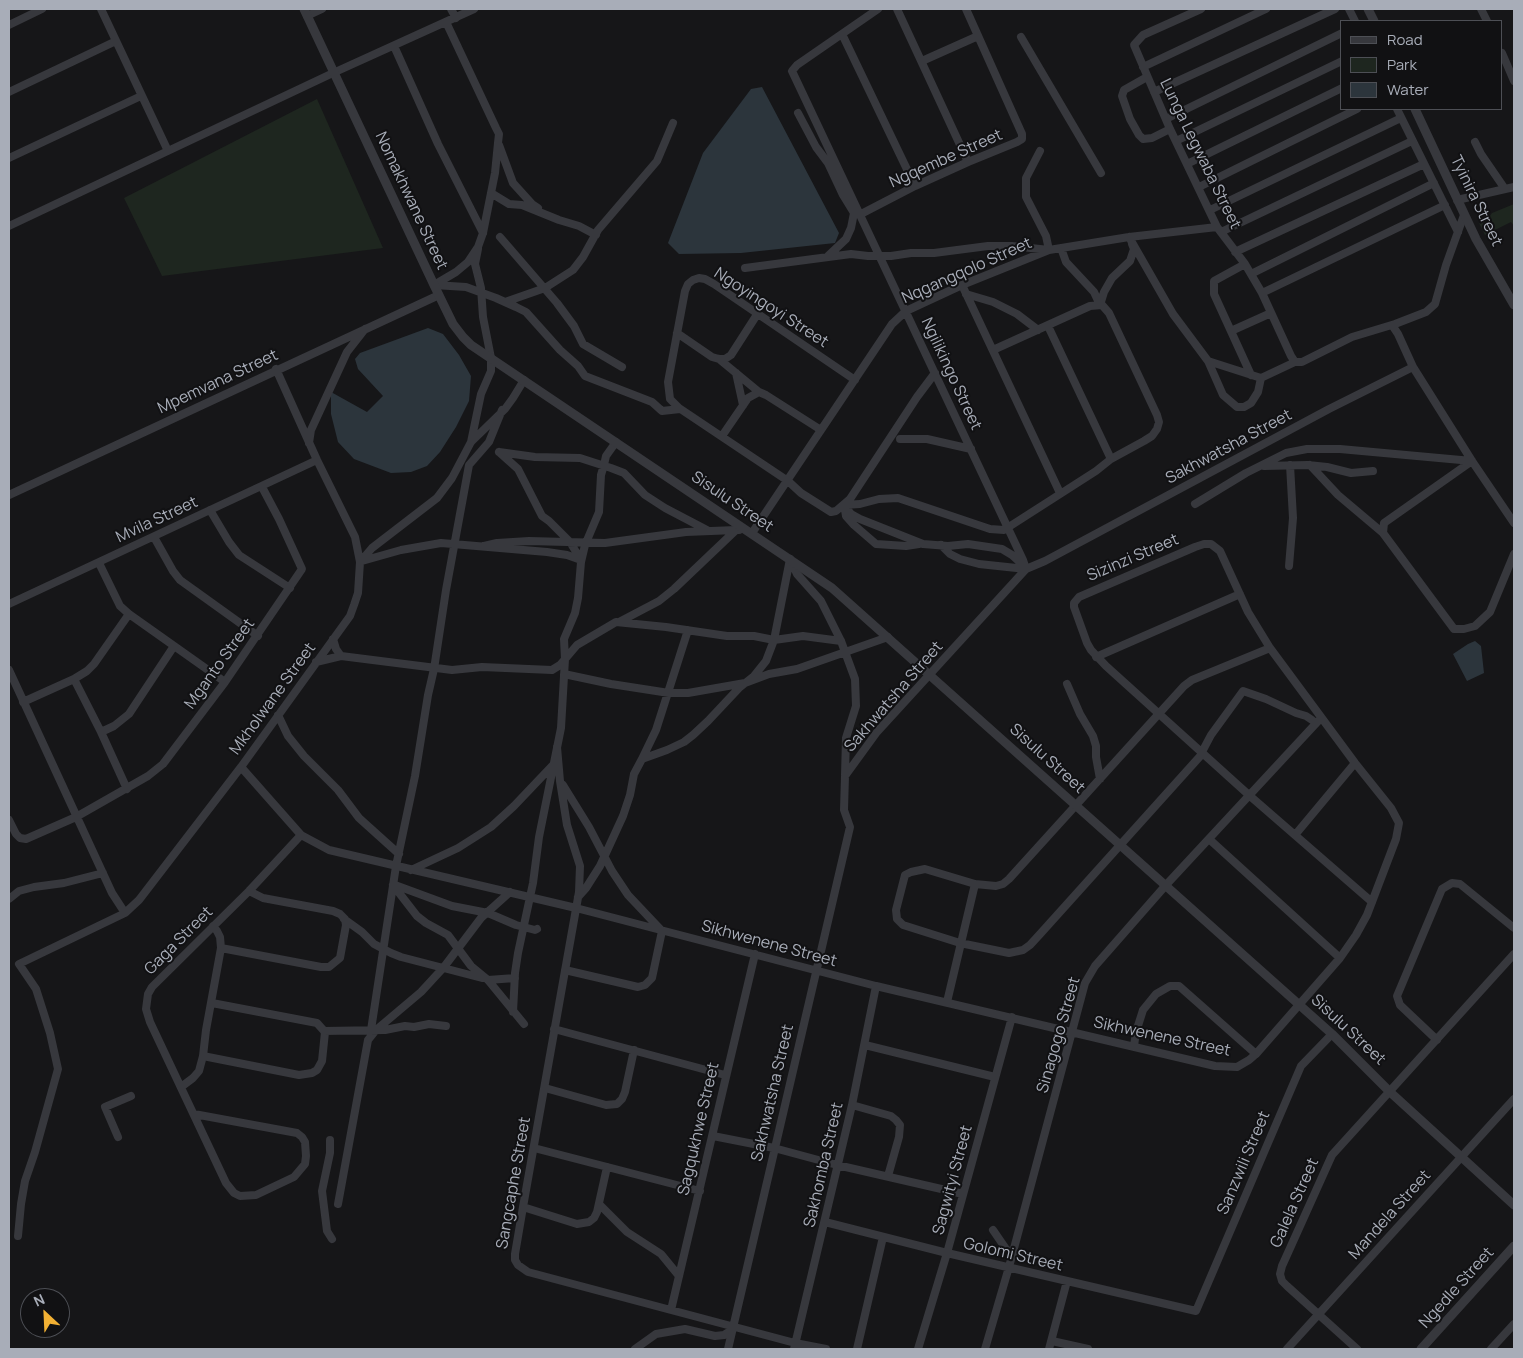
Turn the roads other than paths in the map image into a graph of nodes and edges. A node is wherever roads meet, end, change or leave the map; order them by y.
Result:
1 (42, 9) edge
2 (101, 9) edge
3 (322, 9) edge
4 (451, 9) edge
5 (474, 9) edge
6 (878, 9) edge
7 (897, 9) edge
8 (966, 9) edge
9 (1202, 9) edge
10 (1266, 9) edge
11 (1335, 9) edge
12 (1348, 9) edge
13 (305, 12) edge
14 (456, 18) junction
15 (1354, 20) edge
16 (446, 22) junction
17 (9, 25) edge
18 (842, 34) junction
19 (1340, 34) edge
20 (978, 36) junction
21 (1021, 37) dead end
22 (116, 41) junction
23 (394, 46) junction
24 (1503, 56) edge
25 (922, 61) junction
26 (1340, 62) edge
27 (1143, 67) junction
28 (334, 73) junction
29 (1147, 77) junction
30 (1514, 81) edge
31 (1340, 89) edge
32 (9, 92) edge
33 (1154, 92) junction
34 (141, 96) junction
35 (1355, 110) edge
36 (1397, 110) edge
37 (1415, 110) edge
38 (798, 113) dead end
39 (1166, 118) junction
40 (1401, 118) junction
41 (674, 123) dead end
42 (1170, 129) junction
43 (1176, 141) junction
44 (1412, 141) junction
45 (1475, 142) dead end
46 (498, 143) junction
47 (1040, 151) dead end
48 (168, 152) junction
49 (9, 158) edge
50 (968, 162) junction
51 (1187, 164) junction
52 (1424, 164) junction
53 (1101, 173) dead end
54 (1434, 183) junction
55 (914, 186) junction
56 (1199, 187) junction
57 (1514, 187) edge
58 (1505, 189) junction
59 (490, 193) junction
60 (1457, 200) junction
61 (1445, 205) junction
62 (1210, 210) junction
63 (860, 214) junction
64 (547, 215) junction
65 (1464, 215) junction
66 (9, 226) edge
67 (1219, 230) junction
68 (1458, 232) junction
69 (482, 234) junction
70 (596, 234) junction
71 (500, 237) dead end
72 (1129, 237) junction
73 (478, 247) junction
74 (1061, 248) junction
75 (1049, 250) junction
76 (1235, 252) junction
77 (880, 256) junction
78 (827, 257) junction
79 (1245, 264) junction
80 (745, 268) dead end
81 (1251, 274) junction
82 (434, 285) junction
83 (962, 285) junction
84 (545, 288) junction
85 (1262, 293) junction
86 (482, 294) junction
87 (966, 294) junction
88 (439, 295) junction
89 (505, 302) junction
90 (1514, 304) edge
91 (1100, 305) junction
92 (906, 311) junction
93 (1271, 313) junction
94 (758, 314) junction
95 (1392, 325) junction
96 (1048, 326) junction
97 (365, 328) junction
98 (1038, 330) junction
99 (1231, 331) junction
100 (677, 333) junction
101 (993, 350) junction
102 (491, 358) junction
103 (719, 359) junction
104 (1208, 361) junction
105 (1295, 362) junction
106 (622, 367) dead end
107 (1413, 367) junction
108 (276, 369) junction
109 (736, 372) junction
110 (935, 372) junction
111 (1251, 375) junction
112 (1261, 378) junction
113 (524, 380) junction
114 (855, 380) junction
115 (759, 392) junction
116 (743, 405) junction
117 (680, 408) junction
118 (502, 410) junction
119 (821, 430) junction
120 (722, 436) junction
121 (900, 439) dead end
122 (471, 442) junction
123 (616, 442) junction
124 (309, 443) junction
125 (971, 449) junction
126 (1111, 459) junction
127 (317, 460) junction
128 (1472, 461) junction
129 (604, 465) junction
130 (1290, 465) junction
131 (1310, 465) junction
132 (1258, 467) junction
133 (1373, 471) dead end
134 (788, 481) junction
135 (262, 487) junction
136 (1060, 493) junction
137 (9, 495) edge
138 (1195, 504) dead end
139 (844, 505) junction
140 (210, 510) junction
141 (1514, 523) edge
142 (1007, 526) junction
143 (707, 530) junction
144 (736, 530) junction
145 (749, 531) junction
146 (1383, 533) junction
147 (154, 537) junction
148 (568, 541) junction
149 (586, 543) junction
150 (455, 544) junction
151 (923, 544) junction
152 (941, 545) junction
153 (484, 546) junction
154 (1514, 554) edge
155 (790, 559) junction
156 (581, 560) junction
157 (360, 561) junction
158 (99, 563) junction
159 (1289, 566) dead end
160 (1026, 569) junction
161 (290, 588) junction
162 (1240, 594) junction
163 (9, 604) edge
164 (129, 614) junction
165 (619, 622) junction
166 (688, 630) junction
167 (258, 636) junction
168 (888, 637) junction
169 (333, 639) junction
170 (774, 640) junction
171 (841, 641) junction
172 (174, 646) junction
173 (1270, 648) junction
174 (845, 653) junction
175 (341, 656) junction
176 (1096, 657) junction
177 (565, 659) junction
178 (316, 662) junction
179 (434, 669) junction
180 (9, 670) edge
181 (564, 674) junction
182 (930, 674) junction
183 (74, 679) junction
184 (225, 682) junction
185 (745, 683) junction
186 (1067, 684) dead end
187 (668, 693) junction
188 (23, 702) junction
189 (1158, 713) junction
190 (278, 715) junction
191 (1321, 718) junction
192 (1312, 720) dead end
193 (101, 732) junction
194 (558, 747) junction
195 (1203, 752) junction
196 (642, 759) junction
197 (1355, 763) junction
198 (553, 765) junction
199 (241, 767) junction
200 (845, 776) junction
201 (1100, 779) junction
202 (560, 782) junction
203 (127, 789) junction
204 (1250, 796) junction
205 (1076, 805) junction
206 (76, 817) junction
207 (9, 820) edge
208 (1295, 835) junction
209 (301, 836) junction
210 (1209, 839) junction
211 (1120, 845) junction
212 (399, 854) junction
213 (604, 855) junction
214 (396, 866) junction
215 (411, 870) junction
216 (103, 873) junction
217 (975, 884) junction
218 (393, 885) junction
219 (1166, 885) junction
220 (249, 891) junction
221 (510, 892) junction
222 (530, 897) junction
223 (578, 897) junction
224 (9, 898) edge
225 (1372, 902) junction
226 (576, 908) junction
227 (125, 913) junction
228 (488, 913) junction
229 (344, 918) junction
230 (212, 926) junction
231 (523, 927) junction
232 (1514, 928) edge
233 (537, 929) dead end
234 (662, 931) junction
235 (960, 943) junction
236 (221, 948) junction
237 (383, 949) junction
238 (459, 949) junction
239 (755, 954) junction
240 (1514, 954) edge
241 (1340, 958) junction
242 (444, 968) junction
243 (565, 970) junction
244 (815, 971) junction
245 (515, 978) junction
246 (487, 980) junction
247 (876, 986) junction
248 (946, 1002) junction
249 (212, 1003) junction
250 (1298, 1005) junction
251 (513, 1012) junction
252 (1012, 1017) junction
253 (524, 1024) dead end
254 (446, 1026) dead end
255 (554, 1028) junction
256 (374, 1030) junction
257 (324, 1031) junction
258 (1073, 1032) junction
259 (1332, 1034) junction
260 (1436, 1040) junction
261 (865, 1045) junction
262 (1134, 1046) junction
263 (634, 1050) junction
264 (1256, 1054) junction
265 (203, 1056) junction
266 (726, 1075) junction
267 (995, 1077) junction
268 (181, 1087) junction
269 (544, 1088) junction
270 (1390, 1092) junction
271 (131, 1096) dead end
272 (1514, 1099) edge
273 (852, 1105) junction
274 (194, 1114) junction
275 (713, 1136) junction
276 (118, 1137) dead end
277 (330, 1140) dead end
278 (534, 1148) junction
279 (774, 1148) junction
280 (1462, 1157) junction
281 (837, 1165) junction
282 (607, 1167) junction
283 (888, 1176) junction
284 (700, 1191) junction
285 (963, 1194) junction
286 (338, 1204) dead end
287 (599, 1204) junction
288 (1514, 1205) edge
289 (522, 1207) junction
290 (825, 1222) junction
291 (993, 1230) dead end
292 (18, 1236) dead end
293 (884, 1237) junction
294 (332, 1239) dead end
295 (1513, 1251) edge
296 (947, 1253) junction
297 (1013, 1254) junction
298 (1010, 1267) junction
299 (679, 1276) junction
300 (1067, 1281) junction
301 (671, 1310) junction
302 (1196, 1311) joint
303 (1319, 1314) junction
304 (1514, 1324) edge
305 (733, 1328) junction
306 (1052, 1341) junction
307 (794, 1346) edge
308 (635, 1349) edge
309 (728, 1349) edge
310 (826, 1349) edge
311 (857, 1349) edge
312 (918, 1349) edge
313 (985, 1349) edge
314 (1050, 1349) edge
315 (1088, 1349) edge
316 (1287, 1349) edge
317 (1357, 1349) edge
318 (1421, 1349) edge
319 (1490, 1349) edge

1 - 17 street
2 - 22 street
3 - 13 street
4 - 14 street
5 - 14 street
6 - 18 street
7 - 25 street
8 - 20 street, Ngqembe Street
9 - 27 street, Lunga Legwaba Street
10 - 27 street
11 - 33 street
12 - 15 street
13 - 28 street, Nomakhwane Street
14 - 16 street
16 - 23 street
16 - 46 street
18 - 55 street
18 - 63 street, Ngilikingo Street
19 - 39 street
20 - 25 street
20 - 50 street, Ngqembe Street
21 - 53 street
22 - 32 street
22 - 34 street
23 - 28 street
23 - 69 street
24 - 30 street
25 - 50 street
26 - 43 street
27 - 29 street, Lunga Legwaba Street
28 - 48 street
28 - 82 street, Nomakhwane Street
29 - 33 street, Lunga Legwaba Street
29 - 42 street
31 - 51 street
33 - 39 street, Lunga Legwaba Street
34 - 48 street
34 - 49 street
35 - 56 street
36 - 40 street
37 - 60 street, Tyinira Street
38 - 78 street
39 - 42 street, Lunga Legwaba Street
40 - 44 street
40 - 62 street
41 - 70 street
42 - 43 street, Lunga Legwaba Street
43 - 51 street, Lunga Legwaba Street
44 - 52 street
44 - 67 street, Nqgangqolo Street
45 - 58 street
46 - 59 street
46 - 64 street
47 - 75 street
48 - 66 street
50 - 55 street, Ngqembe Street
51 - 56 street, Lunga Legwaba Street
52 - 54 street
52 - 76 street
54 - 61 street
54 - 81 street
55 - 63 street, Ngqembe Street
56 - 62 street, Lunga Legwaba Street
57 - 58 street
58 - 60 street
59 - 64 street
59 - 69 street
60 - 65 street, Tyinira Street
61 - 68 street
61 - 85 street
62 - 67 street, Lunga Legwaba Street
63 - 77 street, Ngilikingo Street
64 - 70 street
65 - 68 street
65 - 90 street, Tyinira Street
67 - 72 street, Nqgangqolo Street
67 - 76 street, Lunga Legwaba Street
68 - 95 street
69 - 73 street
70 - 84 street
71 - 84 street
72 - 74 street, Nqgangqolo Street
72 - 91 street
72 - 104 street
73 - 82 street
73 - 86 street
74 - 75 street, Nqgangqolo Street
74 - 91 street
75 - 77 street
75 - 83 street, Nqgangqolo Street
76 - 79 street, Lunga Legwaba Street
77 - 78 street
77 - 92 street, Ngilikingo Street
78 - 80 street
79 - 81 street, Lunga Legwaba Street
79 - 99 street
81 - 85 street, Lunga Legwaba Street
82 - 86 street
82 - 88 street, Nomakhwane Street
83 - 87 street
83 - 92 street, Nqgangqolo Street
84 - 89 street
84 - 106 street
85 - 93 street, Lunga Legwaba Street
86 - 89 street
86 - 102 street
87 - 98 street
87 - 101 street
88 - 97 street, Mpemvana Street
88 - 102 street, Nomakhwane Street
89 - 117 street
91 - 96 street
91 - 126 street
92 - 110 street, Ngilikingo Street
92 - 114 street, Nqgangqolo Street
93 - 99 street
93 - 105 street, Lunga Legwaba Street
94 - 100 street, Ngoyingoyi Street
94 - 103 street
94 - 114 street, Ngoyingoyi Street
95 - 105 street
95 - 107 street
96 - 98 street
96 - 126 street
97 - 108 street, Mpemvana Street
97 - 124 street
98 - 101 street
99 - 111 street
100 - 103 street
100 - 117 street, Ngoyingoyi Street
101 - 136 street
102 - 113 street, Nomakhwane Street
102 - 122 street
103 - 109 street
104 - 111 street
104 - 112 street
105 - 112 street
107 - 128 street
107 - 160 street, Sakhwatsha Street
108 - 124 street, Mkholwane Street
108 - 137 street, Mpemvana Street
109 - 115 street
109 - 116 street
110 - 125 street, Ngilikingo Street
110 - 139 street
111 - 112 street
113 - 118 street
113 - 123 street, Sisulu Street
114 - 119 street, Nqgangqolo Street
115 - 116 street
115 - 119 street
116 - 120 street
117 - 120 street, Ngoyingoyi Street
118 - 122 street
118 - 150 street
119 - 134 street, Nqgangqolo Street
120 - 134 street, Ngoyingoyi Street
121 - 125 street
122 - 157 street
123 - 129 street
123 - 145 street, Sisulu Street
124 - 127 street, Mkholwane Street
125 - 142 street, Ngilikingo Street
126 - 136 street
127 - 135 street, Mvila Street
127 - 157 street, Mkholwane Street
128 - 132 street
128 - 141 street
128 - 146 street
129 - 143 street
129 - 148 street
129 - 149 street
130 - 131 street
130 - 132 street
130 - 159 street
131 - 133 street
131 - 146 street
132 - 138 street
134 - 139 street, Ngoyingoyi Street
134 - 145 street, Nqgangqolo Street
135 - 140 street, Mvila Street
135 - 161 street, Mganto Street
136 - 142 street
139 - 142 street
139 - 151 street
139 - 151 street
140 - 147 street, Mvila Street
140 - 161 street
142 - 160 street, Ngilikingo Street
143 - 144 street
143 - 149 street
144 - 145 street
144 - 165 street
145 - 155 street, Sisulu Street
146 - 154 street
147 - 158 street, Mvila Street
147 - 167 street
148 - 149 street
148 - 153 street
148 - 156 street
149 - 156 street
150 - 153 street
150 - 157 street
150 - 179 street
151 - 152 street
152 - 160 street
152 - 160 street
153 - 156 street
155 - 168 street, Sisulu Street
155 - 170 street
155 - 171 street
156 - 177 street
157 - 169 street, Mkholwane Street
158 - 163 street, Mvila Street
158 - 164 street
160 - 182 street, Sakhwatsha Street
161 - 167 street, Mganto Street
162 - 173 street, Sizinzi Street
162 - 176 street
162 - 176 street, Sizinzi Street
164 - 172 street
164 - 183 street
165 - 166 street
165 - 177 street
166 - 170 street
166 - 187 street
167 - 184 street, Mganto Street
168 - 174 street
168 - 182 street, Sisulu Street
169 - 175 street
169 - 178 street, Mkholwane Street
170 - 171 street
170 - 185 street
171 - 174 street
172 - 184 street
172 - 193 street
173 - 189 street
173 - 191 street, Sizinzi Street
174 - 185 street
174 - 200 street
175 - 178 street
175 - 179 street
176 - 189 street, Sizinzi Street
177 - 179 street
177 - 181 street
178 - 190 street, Mkholwane Street
179 - 212 street
180 - 188 street
181 - 187 street
181 - 194 street
182 - 200 street, Sakhwatsha Street
182 - 205 street, Sisulu Street
183 - 188 street
183 - 193 street
184 - 203 street, Mganto Street
185 - 187 street
185 - 196 street
186 - 201 street
187 - 196 street
188 - 206 street
189 - 195 street, Sizinzi Street
189 - 201 street
190 - 199 street, Mkholwane Street
190 - 212 street
191 - 197 street, Sizinzi Street
191 - 204 street, Sinagogo Street
192 - 195 street
193 - 203 street
194 - 198 street
194 - 202 street, Sangcaphe Street
195 - 204 street, Sizinzi Street
195 - 211 street
196 - 213 street
197 - 208 street
197 - 225 street, Sizinzi Street
198 - 215 street
198 - 222 street
199 - 209 street, Sikhwenene Street
199 - 227 street, Mkholwane Street
200 - 244 street, Sakhwatsha Street
201 - 205 street
202 - 213 street
202 - 223 street, Sangcaphe Street
203 - 206 street, Mganto Street
204 - 208 street, Sizinzi Street
204 - 210 street, Sinagogo Street
205 - 211 street, Sisulu Street
205 - 217 street
206 - 207 street, Mganto Street
206 - 216 street
208 - 225 street, Sizinzi Street
209 - 214 street, Sikhwenene Street
209 - 220 street, Gaga Street
210 - 219 street, Sinagogo Street
210 - 241 street
211 - 219 street, Sisulu Street
211 - 235 street
212 - 214 street
213 - 223 street
213 - 234 street
214 - 215 street, Sikhwenene Street
214 - 218 street
215 - 221 street, Sikhwenene Street
216 - 224 street
216 - 227 street
217 - 235 street
217 - 235 street
218 - 228 street
218 - 237 street
218 - 238 street
219 - 250 street, Sisulu Street
219 - 258 street, Sinagogo Street
220 - 229 street
220 - 230 street, Gaga Street
221 - 222 street, Sikhwenene Street
221 - 228 street
222 - 226 street, Sikhwenene Street
222 - 231 street
223 - 226 street, Sangcaphe Street
225 - 241 street, Sizinzi Street
226 - 234 street, Sikhwenene Street
226 - 243 street, Sangcaphe Street
227 - 292 street, Mkholwane Street
228 - 231 street
228 - 238 street
229 - 236 street
229 - 237 street
230 - 236 street
230 - 268 street, Gaga Street
231 - 233 street
231 - 245 street
232 - 260 street
234 - 239 street, Sikhwenene Street
234 - 243 street
235 - 248 street
236 - 249 street
237 - 242 street
237 - 256 street
238 - 242 street
238 - 246 street
239 - 244 street, Sikhwenene Street
239 - 266 street, Sagqukhwe Street
240 - 260 street, Galela Street
241 - 250 street, Sizinzi Street
242 - 246 street
242 - 256 street
243 - 255 street, Sangcaphe Street
244 - 247 street, Sikhwenene Street
244 - 279 street, Sakhwatsha Street
245 - 246 street
245 - 251 street
246 - 251 street
247 - 248 street, Sikhwenene Street
247 - 261 street, Sakhomba Street
248 - 252 street, Sikhwenene Street
249 - 257 street
249 - 265 street
250 - 259 street, Sisulu Street
250 - 264 street, Sikhwenene Street
251 - 253 street
252 - 258 street, Sikhwenene Street
252 - 267 street, Sagwityi Street
254 - 256 street
255 - 263 street
255 - 269 street, Sangcaphe Street
256 - 257 street
256 - 286 street
257 - 265 street
258 - 262 street, Sikhwenene Street
258 - 297 street, Sinagogo Street
259 - 270 street, Sisulu Street
259 - 302 street, Sanzwili Street
260 - 270 street, Galela Street
261 - 267 street
261 - 273 street, Sakhomba Street
262 - 264 street, Sikhwenene Street
262 - 264 street
263 - 266 street
263 - 269 street
265 - 268 street
266 - 275 street, Sagqukhwe Street
267 - 285 street, Sagwityi Street
268 - 274 street, Gaga Street
269 - 278 street, Sangcaphe Street
270 - 280 street, Sisulu Street
270 - 303 street, Galela Street
271 - 276 street
272 - 280 street, Mandela Street
273 - 281 street, Sakhomba Street
273 - 283 street
274 - 274 street, Gaga Street
275 - 279 street
275 - 284 street, Sagqukhwe Street
277 - 294 street
278 - 282 street
278 - 289 street, Sangcaphe Street
279 - 281 street
279 - 305 street, Sakhwatsha Street
280 - 288 street, Sisulu Street
280 - 303 street, Mandela Street
281 - 283 street
281 - 290 street, Sakhomba Street
282 - 284 street
282 - 287 street
283 - 285 street
284 - 299 street, Sagqukhwe Street
285 - 296 street, Sagwityi Street
287 - 289 street
287 - 299 street
289 - 301 street, Sangcaphe Street
290 - 293 street, Golomi Street
290 - 307 street, Sakhomba Street
291 - 297 street
293 - 296 street, Golomi Street
293 - 311 street
295 - 318 street, Ngedle Street
296 - 298 street, Golomi Street
296 - 312 street, Sagwityi Street
297 - 298 street, Sinagogo Street
298 - 300 street, Golomi Street
298 - 313 street, Sinagogo Street
299 - 301 street, Sagqukhwe Street
300 - 302 street, Golomi Street
300 - 306 street
301 - 305 street, Sangcaphe Street
303 - 316 street, Mandela Street
303 - 317 street, Galela Street
304 - 319 street
305 - 307 street, Sangcaphe Street
305 - 308 street
305 - 309 street, Sakhwatsha Street
306 - 314 street
306 - 315 street
307 - 310 street, Sangcaphe Street

